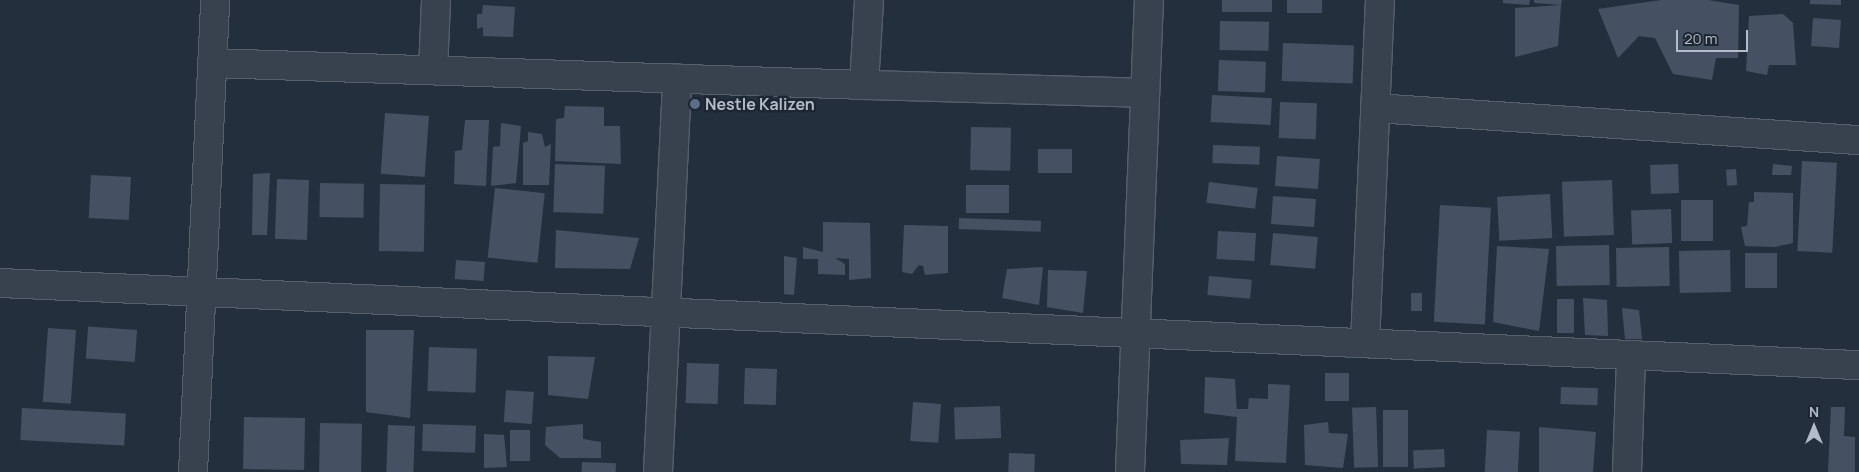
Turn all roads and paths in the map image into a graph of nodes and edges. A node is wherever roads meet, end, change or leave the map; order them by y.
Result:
1 (215, 0) edge
2 (436, 0) edge
3 (869, 0) edge
4 (1149, 0) edge
5 (1380, 0) edge
6 (212, 63) junction
7 (433, 70) junction
8 (677, 78) junction
9 (864, 86) junction
10 (1145, 93) junction
11 (1375, 108) junction
12 (1859, 140) edge
13 (0, 283) edge
14 (202, 292) junction
15 (666, 313) junction
16 (1136, 333) junction
17 (1365, 343) junction
18 (1631, 355) junction
19 (1859, 365) edge
20 (193, 472) edge
21 (658, 472) edge
22 (1130, 472) edge
23 (1627, 472) edge

1 - 6 street
2 - 7 street
3 - 9 street
4 - 10 street
5 - 11 street
6 - 7 street
6 - 14 street
7 - 8 street
8 - 9 street
8 - 15 street
9 - 10 street
10 - 16 street
11 - 12 street
11 - 17 street
13 - 14 street
14 - 15 street
14 - 20 street
15 - 16 street
15 - 21 street
16 - 17 street
16 - 22 street
17 - 18 street
18 - 19 street
18 - 23 street

